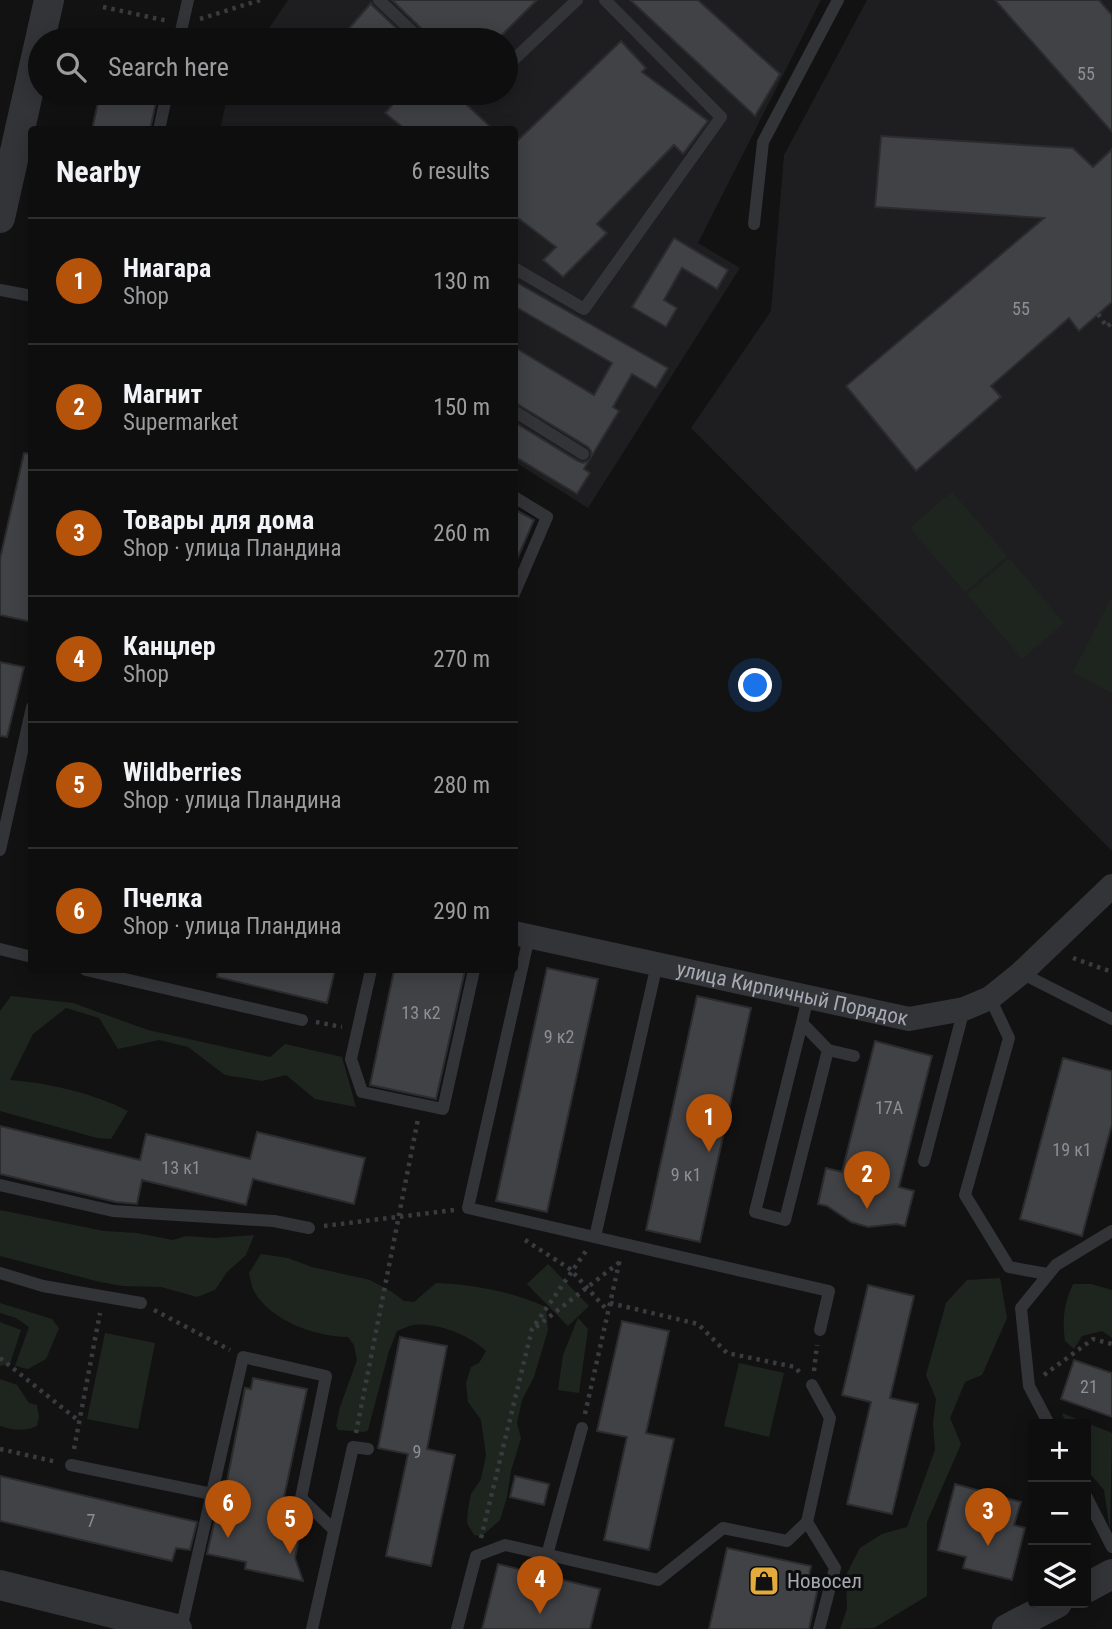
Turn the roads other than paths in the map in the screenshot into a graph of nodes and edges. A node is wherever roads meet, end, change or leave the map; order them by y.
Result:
1 (48, 0) edge
2 (188, 0) edge
3 (379, 0) edge
4 (578, 0) edge
5 (605, 0) edge
6 (838, 0) edge
7 (42, 28) edge
8 (182, 28) edge
9 (408, 28) edge
10 (518, 56) edge
11 (28, 91) edge
12 (164, 105) edge
13 (160, 126) edge
14 (0, 218) edge
15 (754, 225) dead end
16 (518, 270) edge
17 (0, 290) edge
18 (28, 295) edge
19 (518, 413) edge
20 (583, 454) dead end
21 (518, 499) edge
22 (518, 584) edge
23 (28, 725) edge
24 (0, 850) edge
25 (1112, 886) edge
26 (522, 935) edge
27 (0, 949) edge
28 (518, 955) edge
29 (28, 956) edge
30 (657, 964) junction
31 (99, 973) edge
32 (370, 973) edge
33 (473, 973) edge
34 (514, 973) edge
35 (1021, 973) junction
36 (808, 997) junction
37 (990, 998) junction
38 (964, 1009) junction
39 (1112, 1018) edge
40 (302, 1020) road end
41 (802, 1023) junction
42 (828, 1050) junction
43 (854, 1056) dead end
44 (923, 1161) dead end
45 (0, 1185) edge
46 (309, 1228) road end
47 (1112, 1231) edge
48 (595, 1237) junction
49 (0, 1273) edge
50 (1047, 1274) junction
51 (141, 1303) road end
52 (820, 1331) road end
53 (812, 1385) road end
54 (1046, 1419) edge
55 (582, 1428) road end
56 (368, 1449) dead end
57 (71, 1465) road end
58 (212, 1494) junction
59 (1091, 1506) edge
60 (807, 1522) junction
61 (333, 1529) junction
62 (1112, 1547) edge
63 (547, 1555) junction
64 (1112, 1574) edge
65 (1091, 1585) edge
66 (0, 1586) edge
67 (1047, 1608) edge
68 (121, 1622) edge
69 (179, 1629) edge
70 (312, 1629) edge
71 (457, 1629) edge
72 (819, 1629) edge
73 (1007, 1629) edge

1 - 7 street
2 - 8 lane
3 - 9 lane
4 - 10 lane
5 - 16 lane
6 - 15 lane
11 - 14 street
12 - 13 lane
17 - 18 lane
19 - 20 lane
21 - 22 lane
23 - 24 lane
25 - 35 street, улица Кирпичный Порядок
26 - 28 lane
26 - 30 street, улица Кирпичный Порядок
27 - 29 lane
30 - 36 street, улица Кирпичный Порядок
30 - 48 lane
31 - 40 lane
32 - 33 lane
34 - 48 lane
35 - 37 street, улица Кирпичный Порядок
35 - 39 lane
36 - 38 street, улица Кирпичный Порядок
36 - 41 lane
37 - 38 street, улица Кирпичный Порядок
37 - 50 lane
38 - 44 lane
41 - 42 lane
41 - 42 lane
42 - 43 lane
45 - 46 lane
47 - 50 lane
48 - 52 lane
49 - 51 lane
50 - 54 lane
53 - 60 lane
55 - 63 lane
56 - 61 lane
57 - 58 lane
58 - 61 lane
58 - 69 lane
59 - 62 lane
60 - 63 lane
60 - 72 lane
61 - 70 lane
63 - 71 lane
64 - 65 street
66 - 68 street
67 - 73 street
68 - 69 street

